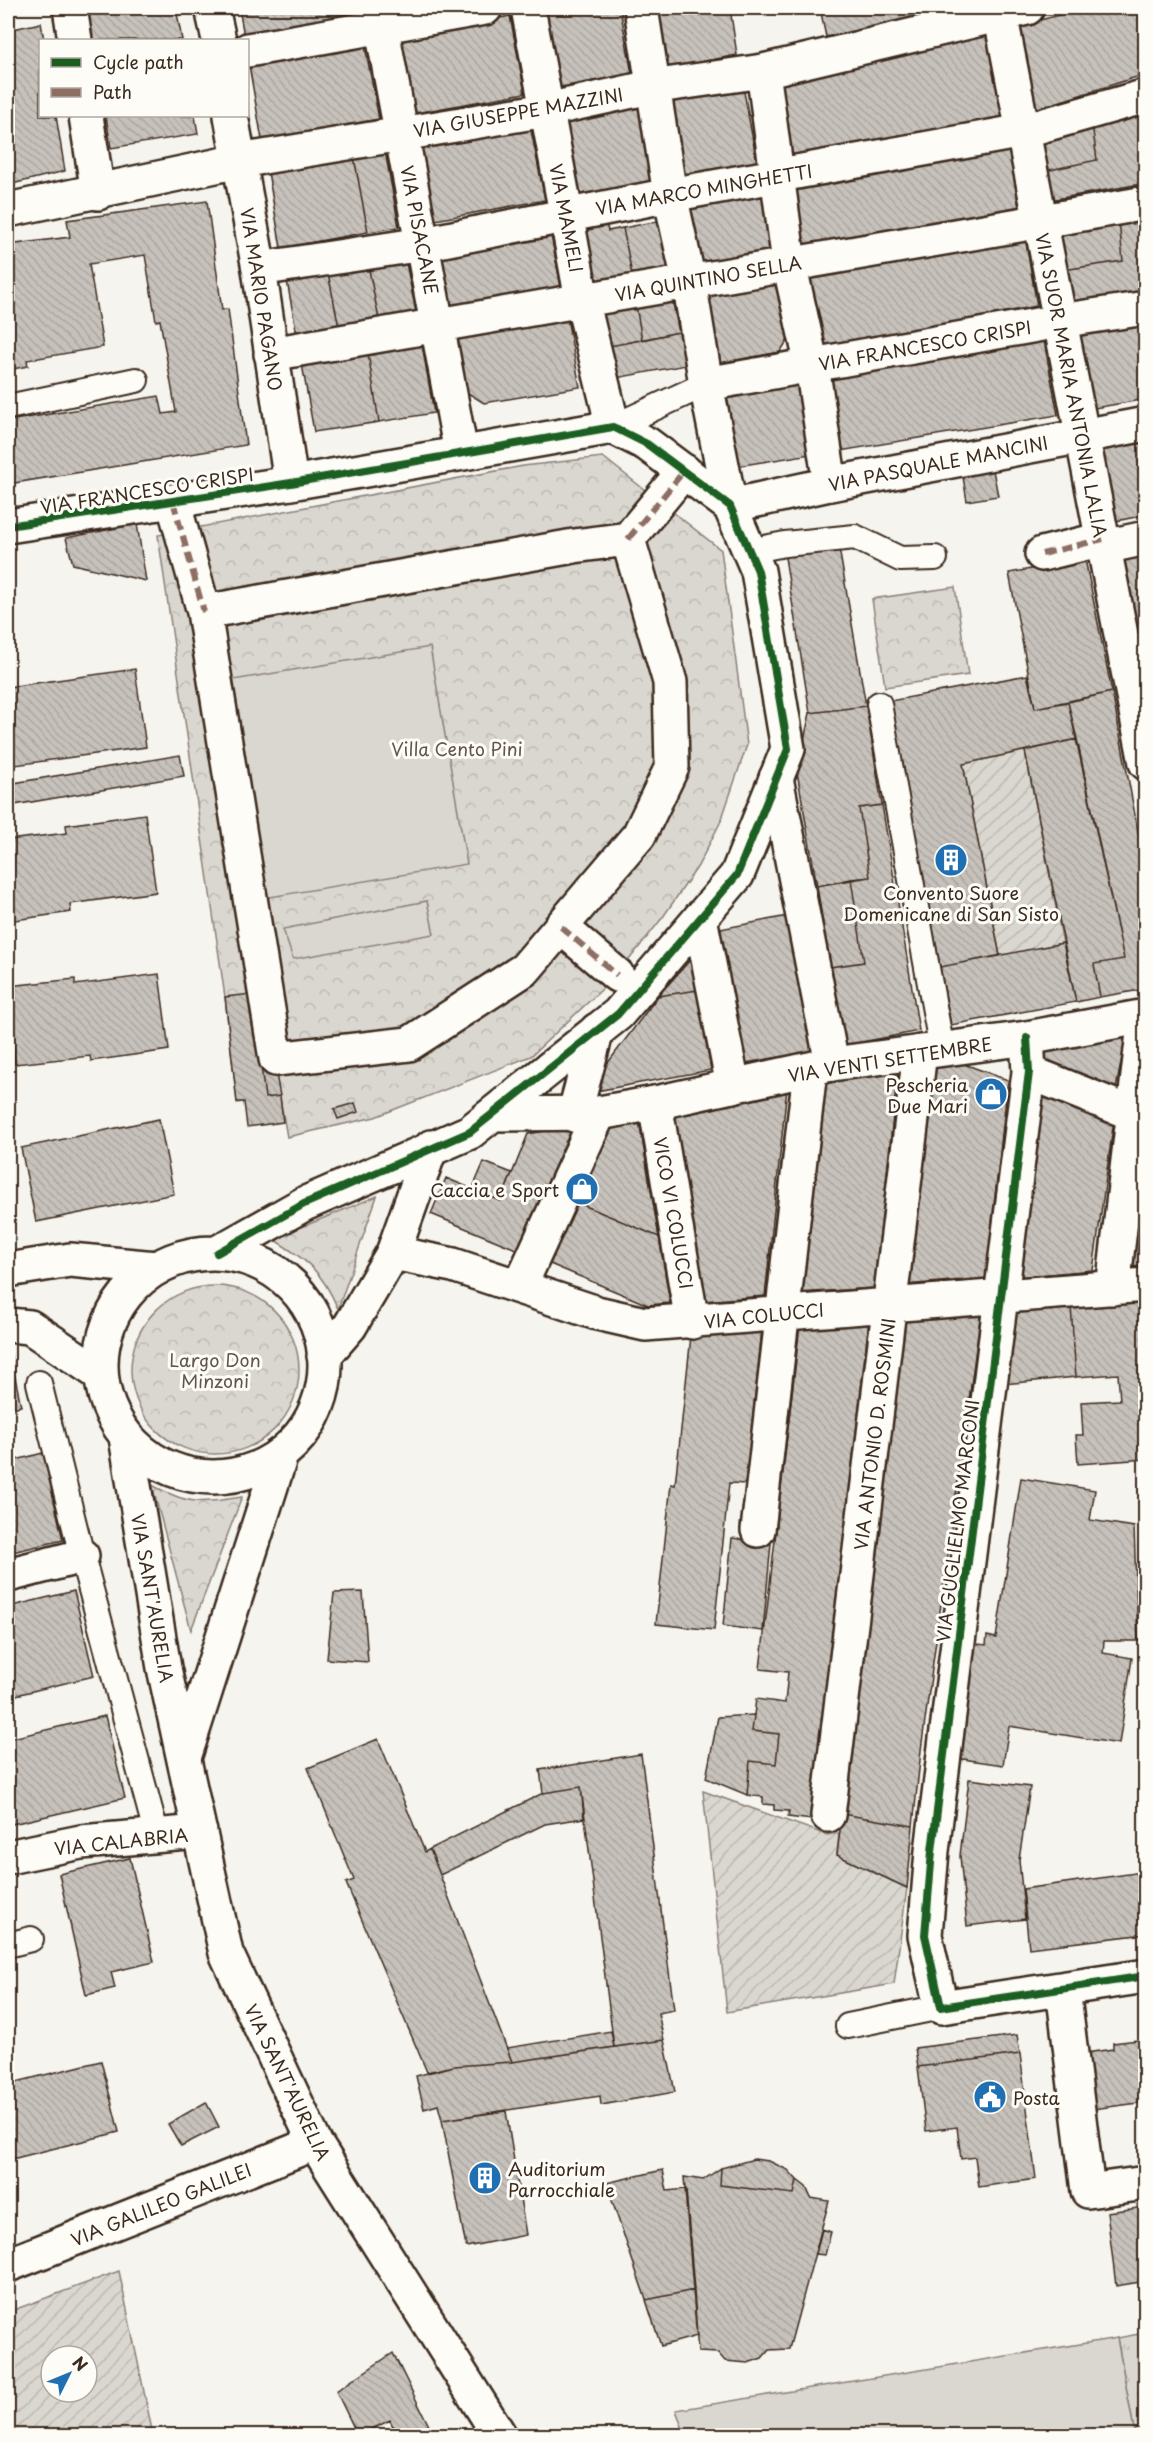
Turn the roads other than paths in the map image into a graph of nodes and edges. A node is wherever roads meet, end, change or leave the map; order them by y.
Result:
1 (70, 8) edge
2 (212, 8) edge
3 (485, 8) edge
4 (528, 8) edge
5 (641, 8) edge
6 (1009, 10) edge
7 (380, 16) edge
8 (75, 39) edge
9 (219, 39) edge
10 (249, 50) edge
11 (763, 71) junction
12 (651, 87) junction
13 (1146, 96) edge
14 (546, 110) junction
15 (86, 117) edge
16 (231, 117) edge
17 (1023, 130) junction
18 (400, 134) junction
19 (238, 161) junction
20 (776, 176) junction
21 (98, 193) junction
22 (670, 195) junction
23 (1146, 202) edge
24 (8, 210) edge
25 (566, 215) junction
26 (1040, 219) junction
27 (423, 244) junction
28 (789, 263) junction
29 (259, 269) junction
30 (689, 281) junction
31 (582, 300) junction
32 (1146, 308) edge
33 (1059, 321) junction
34 (439, 327) junction
35 (271, 354) junction
36 (812, 366) junction
37 (136, 380) dead end
38 (706, 384) junction
39 (8, 407) edge
40 (1146, 424) edge
41 (613, 427) junction
42 (1082, 436) junction
43 (461, 453) junction
44 (684, 471) junction
45 (291, 483) junction
46 (830, 484) junction
47 (173, 501) junction
48 (730, 506) junction
49 (8, 526) edge
50 (1146, 538) edge
51 (628, 539) junction
52 (1103, 543) junction
53 (749, 551) junction
54 (1042, 554) dead end
55 (935, 558) dead end
56 (204, 612) junction
57 (1137, 672) edge
58 (879, 704) dead end
59 (1146, 763) edge
60 (776, 778) junction
61 (700, 918) junction
62 (561, 927) junction
63 (617, 975) dead end
64 (1145, 1016) edge
65 (597, 1030) junction
66 (1027, 1038) junction
67 (931, 1051) junction
68 (821, 1067) junction
69 (1029, 1072) junction
70 (733, 1086) junction
71 (655, 1103) junction
72 (493, 1114) junction
73 (587, 1114) junction
74 (1139, 1116) edge
75 (431, 1148) junction
76 (217, 1253) junction
77 (393, 1253) junction
78 (156, 1268) junction
79 (8, 1270) edge
80 (520, 1286) junction
81 (1146, 1286) edge
82 (1113, 1288) junction
83 (1000, 1297) junction
84 (890, 1304) junction
85 (783, 1312) junction
86 (692, 1322) junction
87 (8, 1324) edge
88 (324, 1356) junction
89 (100, 1374) junction
90 (39, 1383) dead end
91 (126, 1437) junction
92 (281, 1455) junction
93 (758, 1530) dead end
94 (82, 1556) junction
95 (8, 1575) edge
96 (184, 1760) junction
97 (828, 1815) dead end
98 (200, 1832) junction
99 (157, 1836) junction
100 (8, 1857) edge
101 (32, 1939) dead end
102 (8, 1945) edge
103 (1146, 1976) edge
104 (1063, 1989) junction
105 (941, 2007) junction
106 (848, 2026) dead end
107 (315, 2143) junction
108 (1146, 2182) edge
109 (8, 2265) edge
110 (500, 2436) edge

1 - 8 street
2 - 9 street
3 - 7 street
4 - 14 street, VIA MAMELI
5 - 12 street
6 - 11 street, VIA GIUSEPPE MAZZINI
6 - 17 street, VIA SUOR MARIA ANTONIA LALIA
7 - 10 street
7 - 18 street, VIA PISACANE
11 - 12 street, VIA GIUSEPPE MAZZINI
11 - 20 street
12 - 14 street, VIA GIUSEPPE MAZZINI
12 - 22 street
13 - 17 street, VIA MARCO MINGHETTI
14 - 18 street, VIA GIUSEPPE MAZZINI
14 - 25 street, VIA MAMELI
15 - 21 street
16 - 19 street, VIA MARIO PAGANO
17 - 20 street, VIA MARCO MINGHETTI
17 - 26 street, VIA SUOR MARIA ANTONIA LALIA
18 - 19 street, VIA GIUSEPPE MAZZINI
18 - 27 street, VIA PISACANE
19 - 21 street, VIA GIUSEPPE MAZZINI
19 - 29 street, VIA MARIO PAGANO
20 - 22 street, VIA MARCO MINGHETTI
20 - 28 street
21 - 24 street, VIA GIUSEPPE MAZZINI
22 - 25 street, VIA MARCO MINGHETTI
22 - 30 street
23 - 26 street, VIA QUINTINO SELLA
25 - 27 street, VIA MARCO MINGHETTI
25 - 31 street, VIA MAMELI
26 - 28 street, VIA QUINTINO SELLA
26 - 33 street, VIA SUOR MARIA ANTONIA LALIA
27 - 29 street, VIA MARCO MINGHETTI
27 - 34 street, VIA PISACANE
28 - 30 street, VIA QUINTINO SELLA
28 - 36 street
29 - 35 street, VIA MARIO PAGANO
30 - 31 street, VIA QUINTINO SELLA
30 - 38 street
31 - 34 street, VIA QUINTINO SELLA
31 - 41 street, VIA MAMELI
32 - 33 street, VIA FRANCESCO CRISPI
33 - 36 street, VIA FRANCESCO CRISPI
33 - 42 street, VIA SUOR MARIA ANTONIA LALIA
34 - 35 street, VIA QUINTINO SELLA
34 - 43 street, VIA PISACANE
35 - 45 street, VIA MARIO PAGANO
36 - 38 street, VIA FRANCESCO CRISPI
36 - 46 street
37 - 39 lane
38 - 41 lane
38 - 48 street
40 - 42 street, VIA PASQUALE MANCINI
41 - 43 street, VIA FRANCESCO CRISPI
41 - 44 street
42 - 46 street, VIA PASQUALE MANCINI
42 - 52 street, VIA SUOR MARIA ANTONIA LALIA
43 - 45 street, VIA FRANCESCO CRISPI
44 - 48 street
44 - 51 street
45 - 47 street, VIA FRANCESCO CRISPI
46 - 48 street, VIA PASQUALE MANCINI
47 - 49 street, VIA FRANCESCO CRISPI
47 - 56 street
48 - 53 street
50 - 52 street
51 - 56 street
51 - 62 street
52 - 54 street
52 - 57 street, VIA SUOR MARIA ANTONIA LALIA
53 - 55 lane
53 - 60 street
56 - 62 street
57 - 59 street, VIA SUOR MARIA ANTONIA LALIA
58 - 67 lane
60 - 61 street
60 - 68 street
61 - 65 street
61 - 70 street
62 - 63 street
64 - 66 street, VIA VENTI SETTEMBRE
64 - 74 street
65 - 72 street
65 - 73 street
66 - 67 street, VIA VENTI SETTEMBRE
66 - 69 street, VIA GUGLIELMO MARCONI
67 - 68 street, VIA VENTI SETTEMBRE
67 - 84 street, VIA ANTONIO D. ROSMINI
68 - 70 street, VIA VENTI SETTEMBRE
68 - 85 street
69 - 74 street
69 - 83 street, VIA GUGLIELMO MARCONI
70 - 71 street, VIA VENTI SETTEMBRE
71 - 73 street, VIA VENTI SETTEMBRE
71 - 86 street, VICO VI COLUCCI
72 - 73 street, VIA VENTI SETTEMBRE
72 - 75 street
73 - 80 street
74 - 82 street
75 - 76 street
75 - 77 street
76 - 78 street
76 - 88 street
77 - 80 street, VIA COLUCCI
77 - 88 street
78 - 79 street
78 - 89 street
80 - 86 street, VIA COLUCCI
81 - 82 street, VIA COLUCCI
82 - 83 street, VIA COLUCCI
83 - 84 street, VIA COLUCCI
83 - 105 street, VIA GUGLIELMO MARCONI
84 - 85 street, VIA COLUCCI
84 - 97 street, VIA ANTONIO D. ROSMINI
85 - 86 street, VIA COLUCCI
85 - 93 street
87 - 89 street
88 - 92 street
89 - 91 street
90 - 94 lane
91 - 92 street
91 - 96 street, VIA SANT'AURELIA
92 - 96 street
94 - 95 street
94 - 99 lane
96 - 98 street, VIA SANT'AURELIA
98 - 99 street, VIA CALABRIA
98 - 107 street, VIA SANT'AURELIA
99 - 100 street, VIA CALABRIA
101 - 102 lane
103 - 104 street
104 - 105 street
104 - 108 street
105 - 106 lane
107 - 109 street, VIA GALILEO GALILEI
107 - 110 street, VIA SANT'AURELIA

